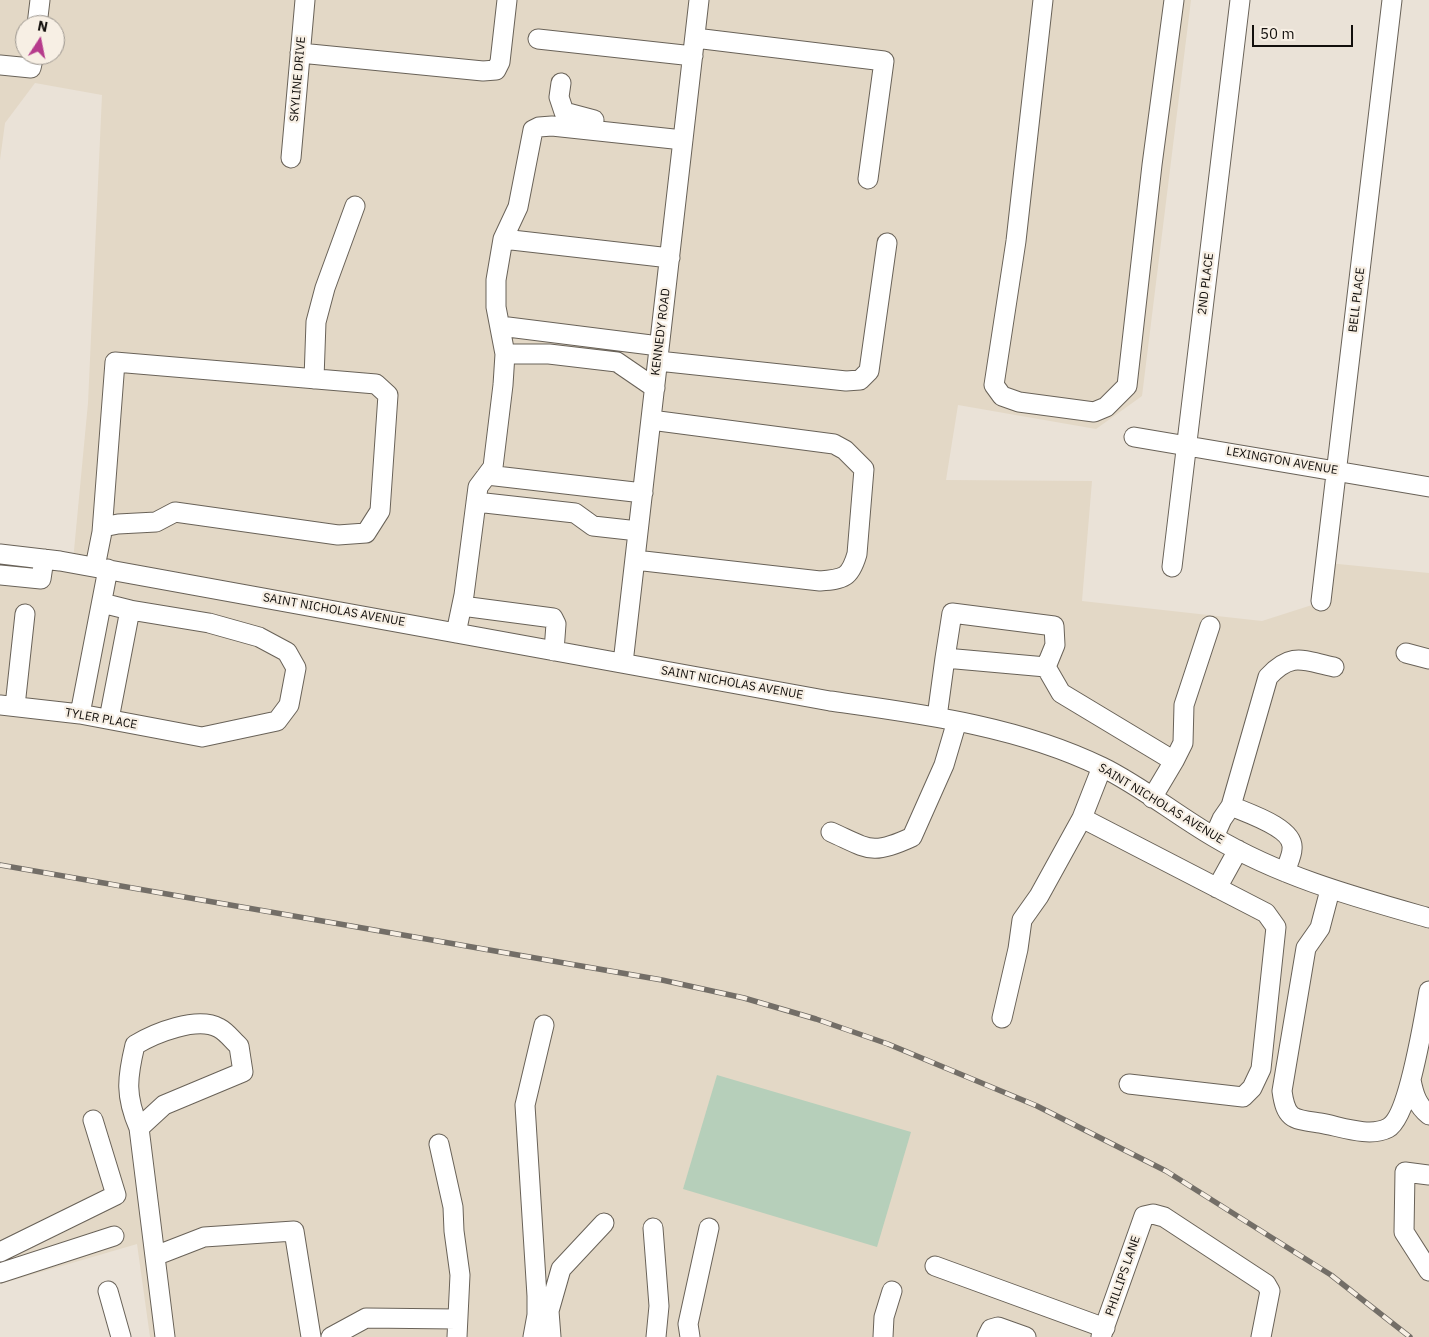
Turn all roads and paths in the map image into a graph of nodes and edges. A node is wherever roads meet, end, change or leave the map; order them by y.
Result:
1 (40, 0) edge
2 (305, 0) edge
3 (507, 0) edge
4 (699, 0) edge
5 (1043, 0) edge
6 (1174, 0) edge
7 (1240, 0) edge
8 (1392, 0) edge
9 (38, 15) edge
10 (538, 39) dead end
11 (694, 47) junction
12 (300, 53) junction
13 (0, 65) edge
14 (32, 65) edge
15 (562, 83) dead end
16 (684, 136) junction
17 (292, 158) dead end
18 (868, 179) dead end
19 (355, 206) dead end
20 (503, 239) junction
21 (887, 243) dead end
22 (670, 258) junction
23 (500, 326) junction
24 (506, 354) junction
25 (658, 354) junction
26 (314, 379) junction
27 (655, 388) junction
28 (651, 420) junction
29 (1134, 437) dead end
30 (1186, 445) junction
31 (1337, 471) junction
32 (487, 475) junction
33 (1429, 487) edge
34 (643, 492) junction
35 (476, 502) junction
36 (638, 531) junction
37 (102, 532) junction
38 (0, 554) edge
39 (44, 559) junction
40 (635, 560) junction
41 (1172, 567) dead end
42 (102, 568) junction
43 (0, 575) edge
44 (1321, 601) dead end
45 (102, 603) junction
46 (462, 606) junction
47 (130, 610) junction
48 (25, 614) dead end
49 (1210, 626) dead end
50 (456, 633) junction
51 (554, 651) junction
52 (1406, 653) dead end
53 (945, 658) junction
54 (1429, 659) edge
55 (623, 663) junction
56 (1046, 667) junction
57 (1334, 667) dead end
58 (8, 705) edge
59 (80, 714) junction
60 (937, 717) junction
61 (110, 720) junction
62 (957, 722) junction
63 (1174, 761) junction
64 (1102, 767) junction
65 (1152, 798) junction
66 (1231, 806) junction
67 (1082, 818) junction
68 (831, 832) dead end
69 (1214, 837) junction
70 (1238, 850) junction
71 (1285, 872) junction
72 (1217, 888) junction
73 (1330, 890) junction
74 (1429, 918) edge
75 (1429, 991) edge
76 (1002, 1018) dead end
77 (544, 1025) dead end
78 (1411, 1079) junction
79 (1129, 1084) dead end
80 (1429, 1115) edge
81 (93, 1120) dead end
82 (139, 1128) junction
83 (440, 1144) dead end
84 (1429, 1175) edge
85 (604, 1223) dead end
86 (653, 1228) dead end
87 (709, 1228) dead end
88 (114, 1236) dead end
89 (0, 1252) edge
90 (155, 1256) junction
91 (935, 1266) dead end
92 (1429, 1271) edge
93 (0, 1273) edge
94 (108, 1291) dead end
95 (892, 1291) dead end
96 (457, 1328) edge
97 (1103, 1332) edge
98 (121, 1337) edge
99 (165, 1337) edge
100 (311, 1337) edge
101 (331, 1337) edge
102 (548, 1337) edge
103 (656, 1337) edge
104 (690, 1337) edge
105 (882, 1337) edge
106 (987, 1337) edge
107 (1026, 1337) edge
108 (1261, 1337) edge

1 - 9 street
2 - 12 street, SKYLINE DRIVE
3 - 12 street
4 - 11 street, KENNEDY ROAD
5 - 6 street
7 - 30 street, 2ND PLACE
8 - 31 street, BELL PLACE
10 - 11 street
11 - 16 street, KENNEDY ROAD
11 - 18 street
12 - 17 street, SKYLINE DRIVE
13 - 14 street
15 - 16 street
16 - 20 street
16 - 22 street, KENNEDY ROAD
19 - 26 street
20 - 22 street
20 - 23 street
21 - 25 street
22 - 25 street, KENNEDY ROAD
23 - 24 street
23 - 25 street
24 - 27 street
24 - 32 street
25 - 27 street, KENNEDY ROAD
26 - 37 street
26 - 37 street
27 - 28 street, KENNEDY ROAD
28 - 34 street, KENNEDY ROAD
28 - 40 street
29 - 30 street, LEXINGTON AVENUE
30 - 31 street, LEXINGTON AVENUE
30 - 41 street, 2ND PLACE
31 - 33 street, LEXINGTON AVENUE
31 - 44 street, BELL PLACE
32 - 34 street
32 - 35 street
34 - 36 street, KENNEDY ROAD
35 - 36 street
35 - 46 street
36 - 40 street, KENNEDY ROAD
37 - 42 street
38 - 39 street, SAINT NICHOLAS AVENUE
39 - 42 street, SAINT NICHOLAS AVENUE
39 - 43 street
40 - 55 street, KENNEDY ROAD
42 - 45 street
42 - 50 street, SAINT NICHOLAS AVENUE
45 - 47 street
45 - 59 street
46 - 50 street
46 - 51 street
47 - 61 street
47 - 61 street, TYLER PLACE
48 - 58 street
49 - 63 street
50 - 51 street, SAINT NICHOLAS AVENUE
51 - 55 street, SAINT NICHOLAS AVENUE
52 - 54 street
53 - 56 street
53 - 56 street
53 - 60 street
55 - 60 street, SAINT NICHOLAS AVENUE
56 - 63 street
57 - 66 street
58 - 59 street, TYLER PLACE
59 - 61 street, TYLER PLACE
60 - 62 street, SAINT NICHOLAS AVENUE
62 - 64 street, SAINT NICHOLAS AVENUE
62 - 68 street
63 - 65 street
64 - 65 street, SAINT NICHOLAS AVENUE
64 - 67 street
65 - 69 street, SAINT NICHOLAS AVENUE
66 - 69 street
66 - 71 street
67 - 72 street
67 - 76 street
69 - 70 street, SAINT NICHOLAS AVENUE
70 - 71 street, SAINT NICHOLAS AVENUE
70 - 72 street
71 - 73 street, SAINT NICHOLAS AVENUE
72 - 79 street
73 - 74 street, SAINT NICHOLAS AVENUE
73 - 78 street
75 - 78 street
77 - 102 street
78 - 80 street
81 - 89 street
82 - 82 street
82 - 90 street
83 - 96 street
84 - 92 street
85 - 102 street
86 - 103 street
87 - 104 street
88 - 93 street
90 - 99 street
90 - 100 street
91 - 97 street
94 - 98 street
95 - 105 street
96 - 101 street
97 - 108 street, PHILLIPS LANE
106 - 107 street

